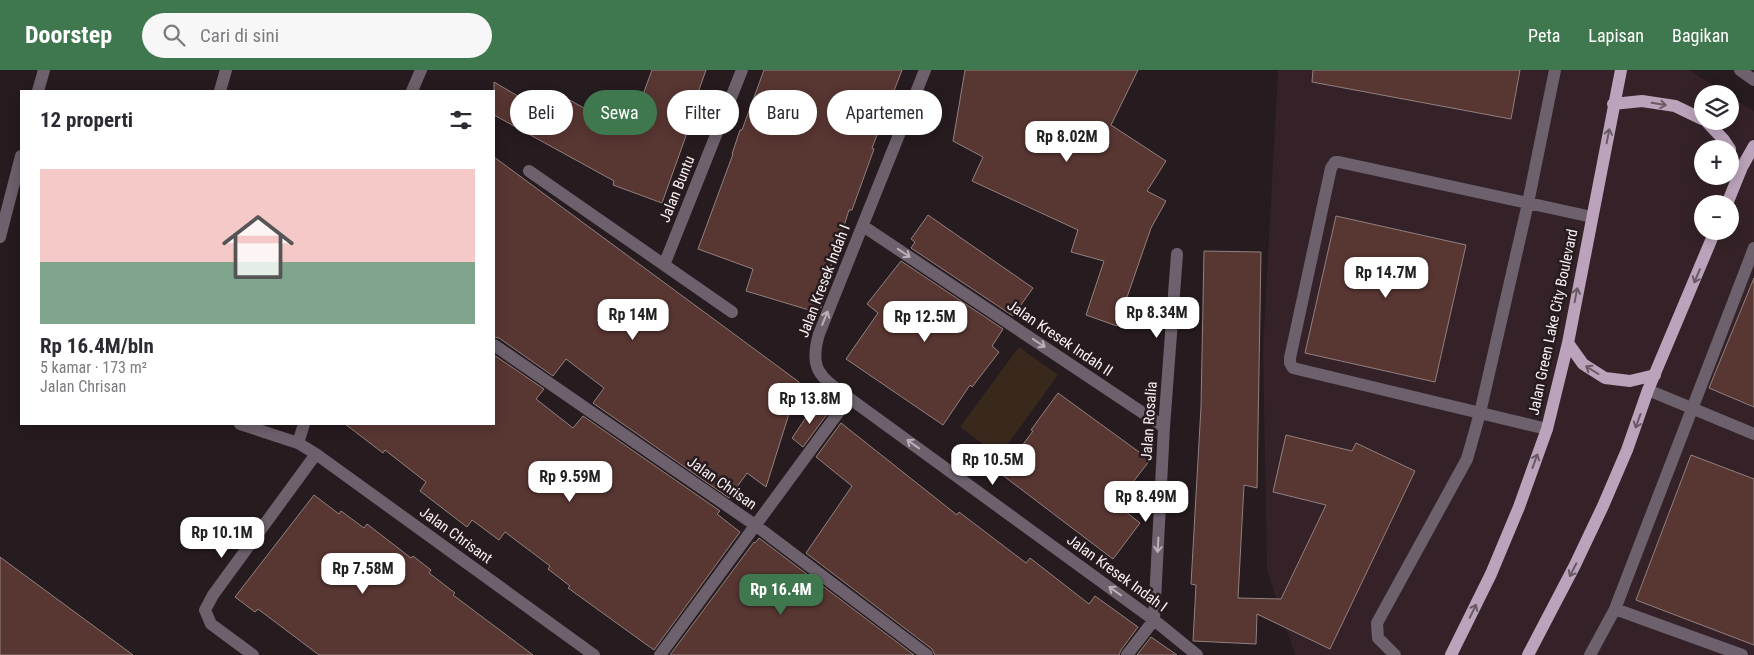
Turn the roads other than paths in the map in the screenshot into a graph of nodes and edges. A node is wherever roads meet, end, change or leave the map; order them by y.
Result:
1 (44, 70) edge
2 (226, 70) edge
3 (421, 70) edge
4 (742, 70) edge
5 (925, 70) edge
6 (1555, 70) edge
7 (1621, 70) edge
8 (1740, 70) edge
9 (1754, 80) edge
10 (38, 90) edge
11 (220, 90) edge
12 (412, 90) edge
13 (1614, 104) junction
14 (1694, 115) edge
15 (1715, 130) edge
16 (1724, 140) edge
17 (1754, 146) edge
18 (20, 160) edge
19 (1739, 163) edge
20 (1742, 168) junction
21 (529, 171) dead end
22 (1731, 195) edge
23 (1528, 203) junction
24 (1592, 217) junction
25 (863, 226) junction
26 (0, 236) edge
27 (1711, 240) edge
28 (1754, 248) edge
29 (1177, 254) dead end
30 (664, 265) junction
31 (732, 312) dead end
32 (1568, 343) junction
33 (495, 346) edge
34 (1655, 375) junction
35 (1648, 390) junction
36 (849, 398) junction
37 (1692, 409) junction
38 (1480, 412) junction
39 (243, 425) edge
40 (304, 425) edge
41 (1164, 427) junction
42 (1547, 429) junction
43 (1754, 434) edge
44 (298, 443) junction
45 (316, 454) junction
46 (756, 526) junction
47 (1615, 609) junction
48 (1154, 620) junction
49 (253, 655) edge
50 (594, 655) edge
51 (660, 655) edge
52 (927, 655) edge
53 (1127, 655) edge
54 (1197, 655) edge
55 (1395, 655) edge
56 (1452, 655) edge
57 (1528, 655) edge
58 (1590, 655) edge
59 (1742, 655) edge

1 - 10 street
2 - 11 street
3 - 12 street
4 - 30 street, Jalan Buntu
5 - 25 street, Jalan Kresek Indah I
6 - 23 street
7 - 13 main road, Jalan Green Lake City Boulevard
8 - 9 street
13 -> 14 main road
24 -> 13 main road, Jalan Green Lake City Boulevard
15 - 16 main road
17 - 20 main road
18 - 26 street
19 - 20 main road
20 - 22 main road
21 - 30 street
23 - 24 street
23 - 38 street
23 - 38 street
32 -> 24 main road, Jalan Green Lake City Boulevard
36 -> 25 street, Jalan Kresek Indah I
25 -> 41 street, Jalan Kresek Indah II
27 -> 34 main road
28 - 37 street
29 - 41 street, Jalan Rosalia
30 - 31 street
34 -> 32 main road
32 - 42 main road, Jalan Green Lake City Boulevard
33 - 46 street, Jalan Chrisan
34 - 35 main road
35 - 37 street
35 -> 57 main road
36 - 46 street
48 -> 36 street, Jalan Kresek Indah I
37 - 43 street
37 - 47 street
38 - 42 street
38 - 55 street
39 - 44 street, Jalan Chrisant
40 - 44 street
41 -> 48 street, Jalan Rosalia
56 -> 42 main road, Jalan Green Lake City Boulevard
44 - 45 street, Jalan Chrisant
45 - 49 street
45 - 50 street, Jalan Chrisant
46 - 51 street
46 - 52 street, Jalan Chrisan
47 - 58 street
47 - 59 street
48 - 53 street
48 - 54 street, Jalan Kresek Indah I

